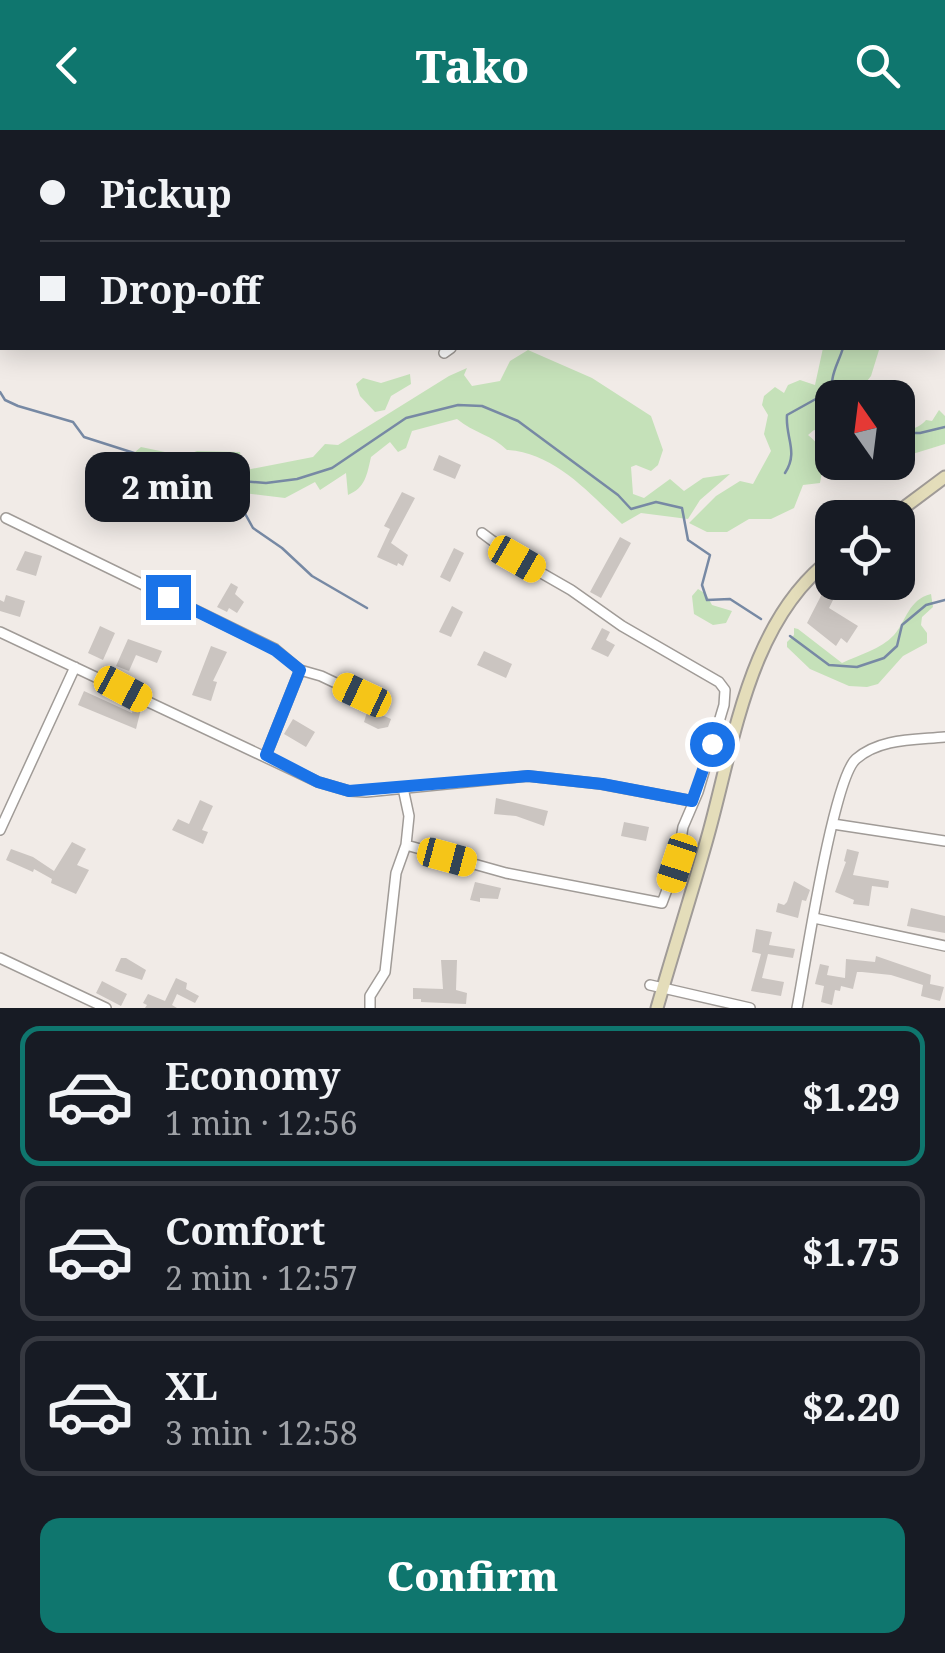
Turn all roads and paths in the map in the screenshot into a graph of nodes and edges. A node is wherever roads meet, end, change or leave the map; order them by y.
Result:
1 (945, 477) edge
2 (914, 500) edge
3 (6, 518) dead end
4 (482, 532) dead end
5 (815, 575) edge
6 (0, 632) edge
7 (75, 668) junction
8 (300, 670) junction
9 (362, 695) dead end
10 (945, 738) edge
11 (712, 744) junction
12 (730, 750) junction
13 (266, 755) junction
14 (402, 788) junction
15 (692, 801) junction
16 (833, 824) junction
17 (0, 830) edge
18 (945, 841) edge
19 (406, 846) junction
20 (814, 918) junction
21 (945, 946) edge
22 (0, 958) edge
23 (650, 985) dead end
24 (663, 990) junction
25 (732, 1006) edge
26 (106, 1008) edge
27 (370, 1008) edge
28 (658, 1008) edge
29 (750, 1008) edge
30 (797, 1008) edge

1 - 2 main road
3 - 8 street
4 - 11 street
5 - 12 main road
6 - 7 street
7 - 13 street
7 - 17 street
8 - 9 street
8 - 13 street
10 - 16 street
11 - 12 street
11 - 15 street
12 - 24 main road
13 - 14 street
14 - 15 street
14 - 19 street
15 - 19 street
16 - 18 street
16 - 20 street
19 - 27 street
20 - 21 street
20 - 30 street
22 - 26 street
23 - 24 street
24 - 25 street
24 - 28 main road
25 - 29 street

